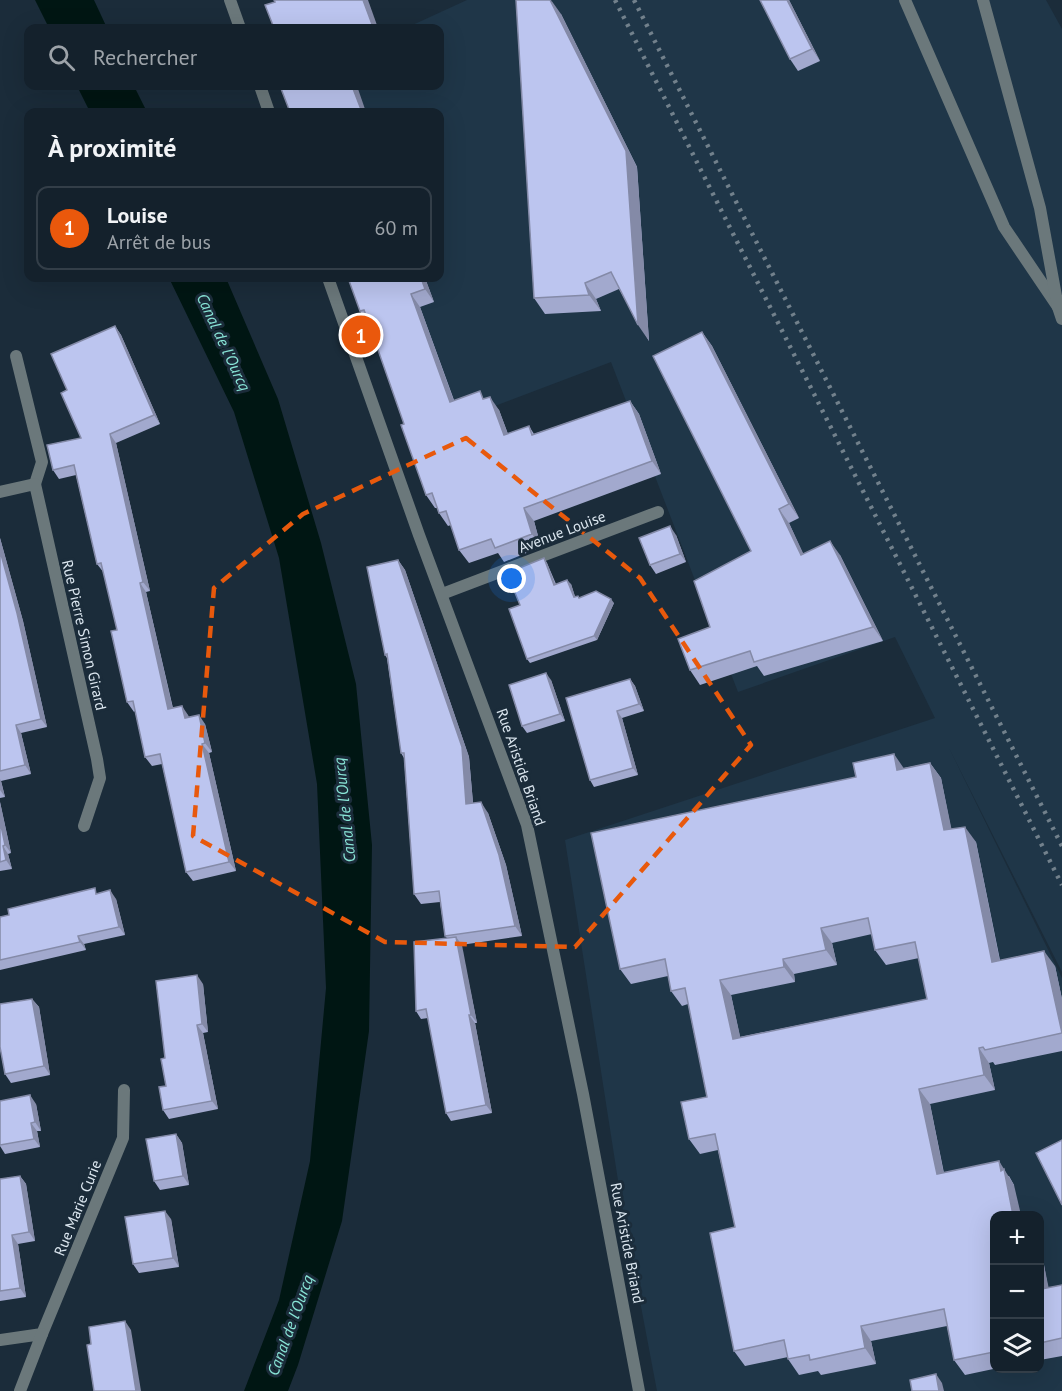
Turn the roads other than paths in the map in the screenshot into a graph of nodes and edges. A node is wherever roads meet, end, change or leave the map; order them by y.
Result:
1 (230, 0) edge
2 (905, 0) edge
3 (983, 0) edge
4 (239, 24) edge
5 (262, 90) edge
6 (268, 108) edge
7 (329, 282) edge
8 (1060, 313) edge
9 (16, 356) dead end
10 (35, 484) junction
11 (0, 492) edge
12 (658, 512) dead end
13 (442, 594) junction
14 (84, 826) dead end
15 (124, 1090) dead end
16 (42, 1334) junction
17 (0, 1340) edge
18 (20, 1391) edge
19 (639, 1391) edge

1 - 4 street
2 - 8 street
3 - 8 street
5 - 6 street
7 - 13 street, Rue Aristide Briand
9 - 10 street
10 - 11 street
10 - 14 street, Rue Pierre Simon Girard
12 - 13 street, Avenue Louise
13 - 19 street, Rue Aristide Briand
15 - 16 street, Rue Marie Curie
16 - 17 street
16 - 18 street, Rue Marie Curie

